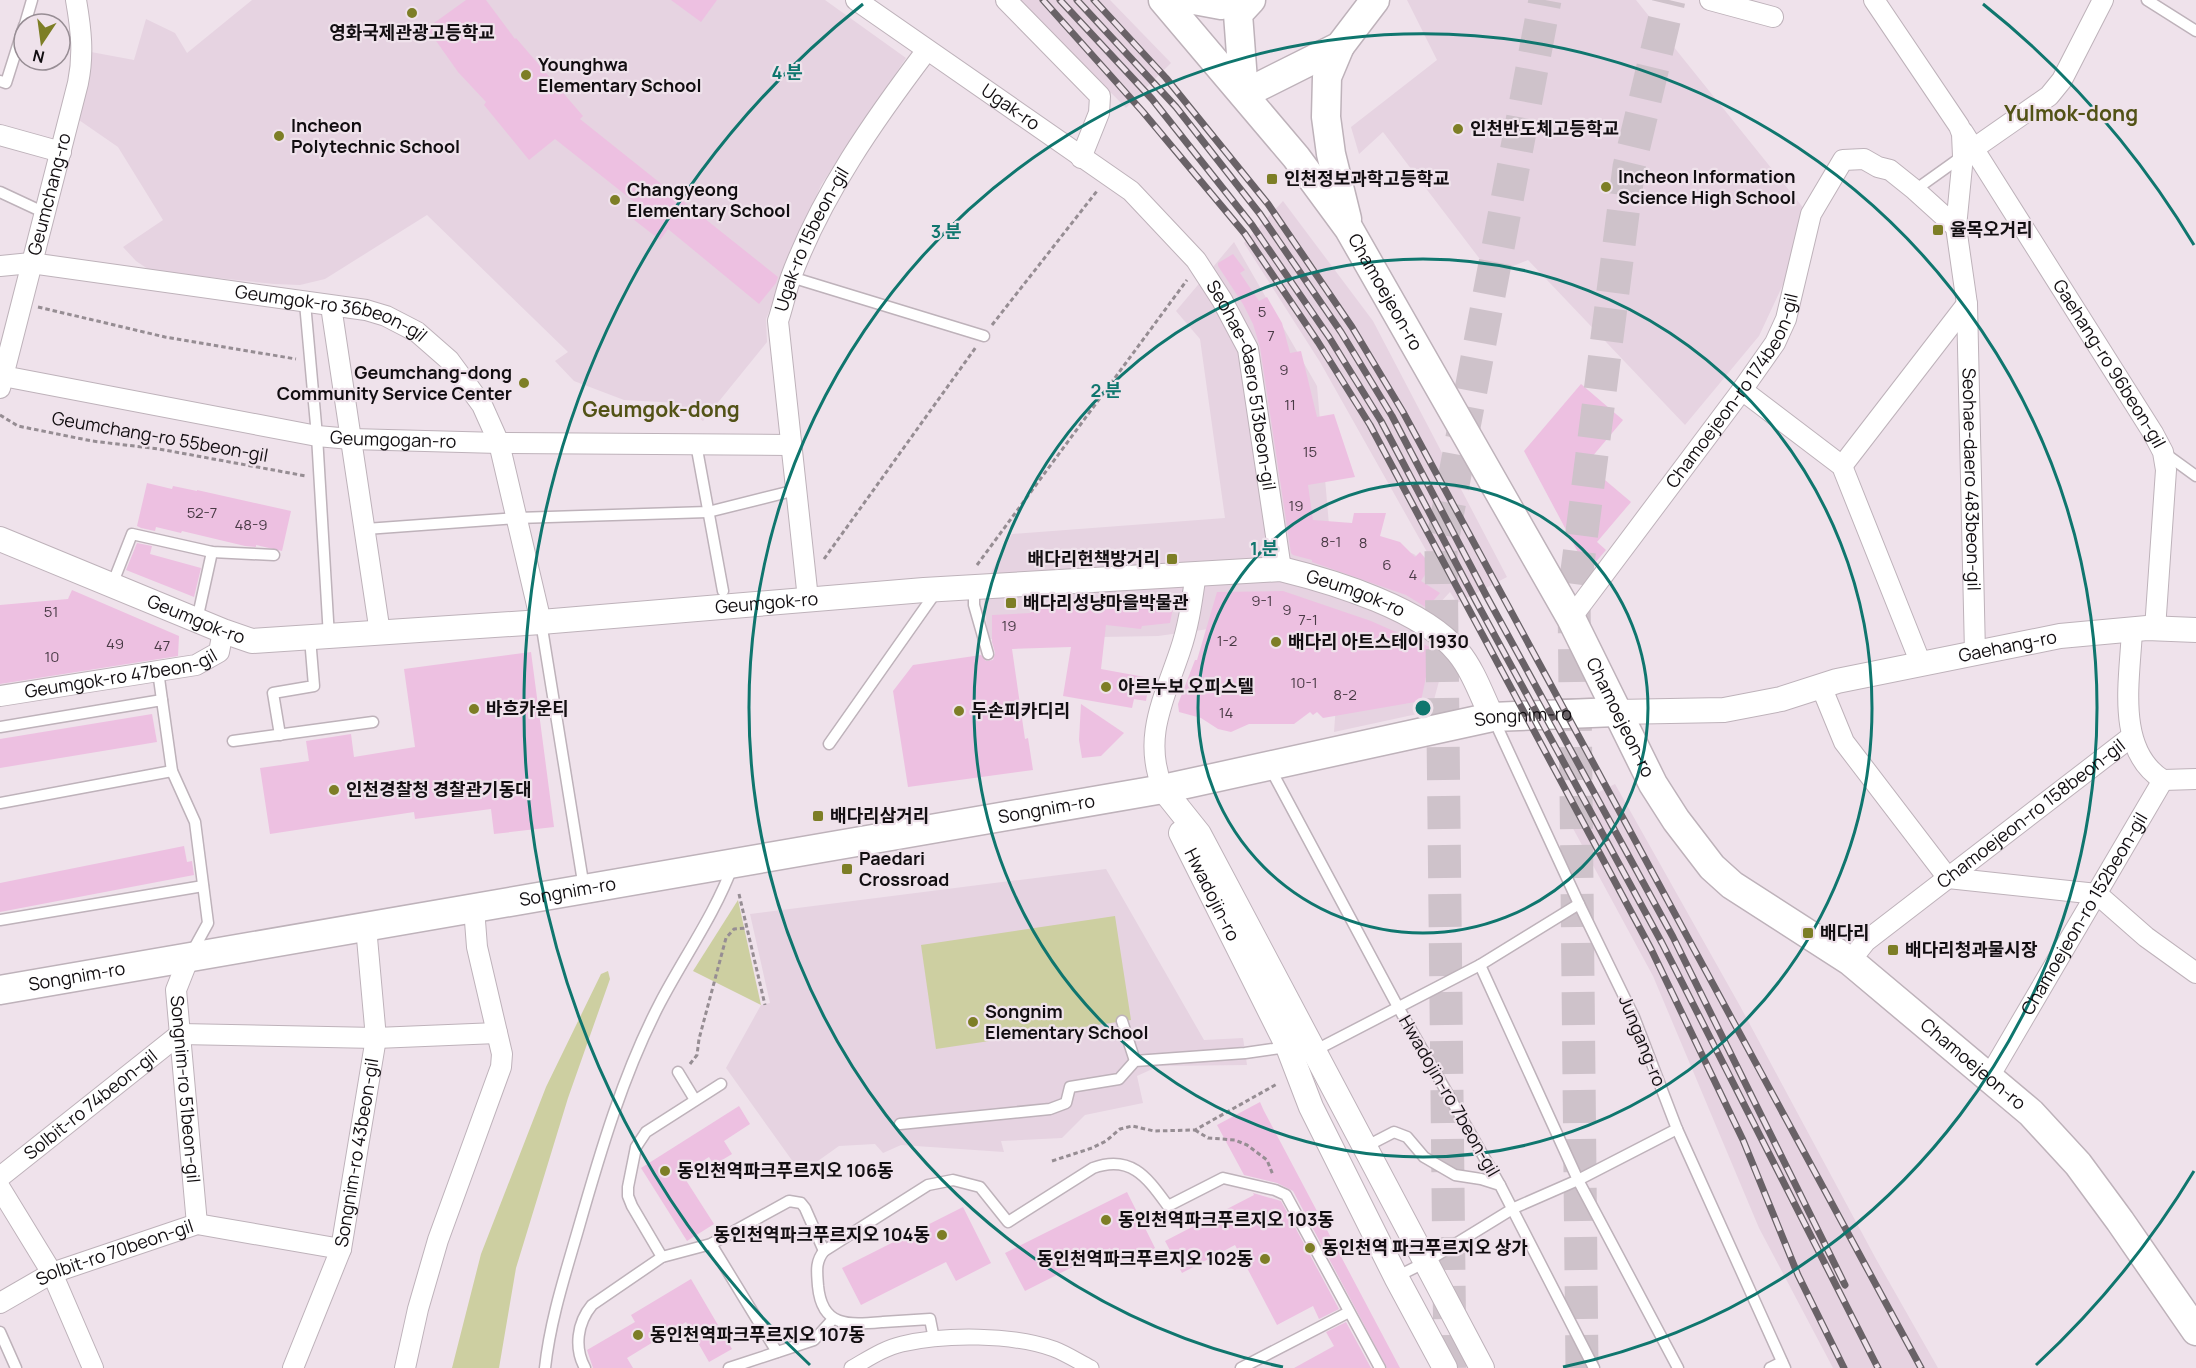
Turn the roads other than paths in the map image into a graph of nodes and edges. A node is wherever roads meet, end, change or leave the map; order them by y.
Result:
1 (76, 0) edge
2 (856, 0) edge
3 (1006, 0) edge
4 (1163, 0) edge
5 (1194, 0) edge
6 (1249, 0) edge
7 (1375, 0) edge
8 (1710, 0) edge
9 (1874, 0) edge
10 (2103, 0) edge
11 (2147, 0) edge
12 (1773, 17) dead end
13 (2196, 31) edge
14 (1340, 46) junction
15 (927, 50) junction
16 (12, 64) edge
17 (0, 81) edge
18 (1244, 94) junction
19 (0, 135) edge
20 (61, 152) junction
21 (1968, 152) junction
22 (1081, 158) junction
23 (1916, 190) junction
24 (0, 192) edge
25 (45, 213) junction
26 (1160, 220) joint
27 (1956, 227) junction
28 (1349, 229) junction
29 (31, 263) junction
30 (0, 266) edge
31 (791, 278) junction
32 (304, 303) junction
33 (1966, 304) junction
34 (331, 306) junction
35 (984, 336) road end
36 (2, 382) edge
37 (1742, 390) junction
38 (317, 436) junction
39 (351, 439) junction
40 (499, 443) junction
41 (696, 444) junction
42 (790, 445) junction
43 (2163, 452) junction
44 (1842, 466) junction
45 (2196, 476) edge
46 (796, 490) junction
47 (708, 512) junction
48 (517, 518) junction
49 (366, 529) junction
50 (0, 539) edge
51 (212, 552) junction
52 (274, 555) dead end
53 (1281, 569) junction
54 (1196, 573) junction
55 (972, 580) junction
56 (112, 585) junction
57 (938, 589) junction
58 (723, 591) dead end
59 (807, 599) junction
60 (1571, 618) junction
61 (196, 620) junction
62 (541, 621) junction
63 (2143, 629) junction
64 (2196, 630) edge
65 (223, 631) junction
66 (381, 633) junction
67 (320, 638) junction
68 (1975, 653) junction
69 (988, 654) dead end
70 (1921, 664) junction
71 (158, 671) junction
72 (1821, 686) junction
73 (0, 696) edge
74 (162, 700) junction
75 (1616, 712) junction
76 (1492, 717) junction
77 (373, 722) dead end
78 (0, 727) edge
79 (280, 735) junction
80 (2131, 737) junction
81 (233, 741) dead end
82 (828, 744) dead end
83 (1269, 767) junction
84 (172, 771) junction
85 (2196, 779) edge
86 (2163, 780) junction
87 (1163, 789) junction
88 (0, 804) edge
89 (733, 863) junction
90 (1948, 878) junction
91 (203, 886) junction
92 (584, 889) junction
93 (2097, 894) junction
94 (1579, 904) junction
95 (474, 908) junction
96 (0, 920) edge
97 (366, 927) junction
98 (189, 957) junction
99 (1850, 961) junction
100 (1480, 965) junction
101 (2196, 974) edge
102 (0, 990) edge
103 (1398, 1008) junction
104 (1122, 1021) dead end
105 (180, 1034) junction
106 (497, 1034) junction
107 (376, 1038) junction
108 (1288, 1047) junction
109 (1314, 1051) junction
110 (1135, 1061) junction
111 (678, 1072) road end
112 (1989, 1077) junction
113 (721, 1084) dead end
114 (695, 1100) junction
115 (900, 1124) dead end
116 (1677, 1129) junction
117 (1365, 1147) junction
118 (0, 1177) edge
119 (1578, 1180) junction
120 (1500, 1185) junction
121 (0, 1188) edge
122 (1514, 1208) junction
123 (197, 1224) junction
124 (711, 1244) junction
125 (341, 1249) junction
126 (824, 1251) junction
127 (662, 1257) junction
128 (1426, 1262) junction
129 (52, 1273) junction
130 (1396, 1277) junction
131 (0, 1303) edge
132 (1349, 1312) junction
133 (833, 1319) junction
134 (2196, 1331) edge
135 (0, 1332) edge
136 (934, 1339) junction
137 (777, 1352) junction
138 (1676, 1364) edge
139 (1784, 1365) edge
140 (16, 1368) edge
141 (93, 1368) edge
142 (293, 1368) edge
143 (405, 1368) edge
144 (545, 1368) edge
145 (585, 1368) edge
146 (729, 1368) edge
147 (852, 1368) edge
148 (1091, 1368) edge
149 (1241, 1368) edge
150 (1380, 1368) edge
151 (1445, 1368) edge
152 (1482, 1368) edge
153 (1594, 1368) edge
154 (1770, 1368) edge

1 - 20 street, Geumchang-ro
2 - 15 street, Ugak-ro
3 - 22 street
4 - 18 main road, Chamoejeon-ro
5 - 6 main road
6 - 18 main road
7 - 14 main road
8 - 12 street
9 - 21 street, Seohae-daero 483beon-gil
10 - 21 street
11 - 13 lane
14 - 18 main road
14 - 28 main road
15 - 22 street, Ugak-ro
15 - 31 street, Ugak-ro 15beon-gil
16 - 17 lane
18 - 28 main road, Chamoejeon-ro
19 - 20 street
20 - 25 street, Geumchang-ro
21 - 23 lane
21 - 27 street, Seohae-daero 483beon-gil
21 - 43 street, Gaehang-ro 96beon-gil
22 - 26 street, Ugak-ro
23 - 27 street
23 - 37 street, Chamoejeon-ro 174beon-gil
24 - 25 lane
25 - 29 street, Geumchang-ro
26 - 53 street, Seohae-daero 513beon-gil
27 - 33 street, Seohae-daero 483beon-gil
28 - 60 main road, Chamoejeon-ro
29 - 30 street, Geumgok-ro 36beon-gil
29 - 32 street, Geumgok-ro 36beon-gil
29 - 36 street, Geumchang-ro
31 - 35 lane
31 - 42 street, Ugak-ro 15beon-gil
32 - 34 street, Geumgok-ro 36beon-gil
32 - 38 lane
33 - 44 street
33 - 68 street, Seohae-daero 483beon-gil
34 - 39 street
34 - 40 street, Geumgok-ro 36beon-gil
36 - 38 street, Geumgogan-ro
37 - 44 street
37 - 60 street, Chamoejeon-ro 174beon-gil
38 - 39 street, Geumgogan-ro
38 - 67 lane
39 - 40 street, Geumgogan-ro
39 - 49 street
40 - 41 street, Geumgogan-ro
40 - 48 street, Geumgok-ro 36beon-gil
41 - 42 street, Geumgogan-ro
41 - 47 lane
42 - 46 street, Ugak-ro 15beon-gil
43 - 45 lane
43 - 63 street, Gaehang-ro 96beon-gil
44 - 70 street
46 - 47 lane
46 - 59 street, Ugak-ro 15beon-gil
47 - 48 lane
47 - 58 lane
48 - 49 lane
48 - 62 street, Geumgok-ro 36beon-gil
49 - 66 street
50 - 56 street, Geumgok-ro
51 - 52 lane
51 - 56 lane
51 - 61 lane
53 - 54 street, Geumgok-ro
53 - 76 street, Geumgok-ro
54 - 55 street, Geumgok-ro
54 - 87 street
55 - 57 street, Geumgok-ro
55 - 69 lane
56 - 61 street, Geumgok-ro
57 - 59 street, Geumgok-ro
57 - 82 lane
59 - 62 street, Geumgok-ro
60 - 75 main road, Chamoejeon-ro
61 - 65 street, Geumgok-ro
62 - 66 street, Geumgok-ro
62 - 92 lane
63 - 64 street, Gaehang-ro
63 - 68 street, Gaehang-ro
63 - 80 street, Chamoejeon-ro 158beon-gil
65 - 67 street, Geumgok-ro
65 - 71 street, Geumgok-ro 47beon-gil
66 - 67 street, Geumgok-ro
67 - 79 lane
68 - 70 street, Gaehang-ro
70 - 72 street, Gaehang-ro
71 - 73 street, Geumgok-ro 47beon-gil
71 - 74 lane
72 - 75 street, Gaehang-ro
72 - 90 street
74 - 78 lane
74 - 84 lane
75 - 76 main road, Songnim-ro
75 - 99 main road, Chamoejeon-ro
76 - 83 main road, Songnim-ro
76 - 94 lane, Jungang-ro
77 - 79 lane
79 - 81 lane
80 - 86 street
80 - 90 street, Chamoejeon-ro 158beon-gil
83 - 87 main road, Songnim-ro
83 - 103 lane, Hwadojin-ro 7beon-gil
84 - 88 lane
84 - 91 lane
85 - 86 street
86 - 93 street, Chamoejeon-ro 152beon-gil
87 - 89 main road, Songnim-ro
87 - 108 street, Hwadojin-ro
87 - 109 street, Hwadojin-ro
89 - 92 main road, Songnim-ro
89 - 144 lane
90 - 93 street
90 - 99 street, Chamoejeon-ro 158beon-gil
91 - 96 lane
91 - 98 lane
92 - 95 main road, Songnim-ro
93 - 101 street
93 - 112 street, Chamoejeon-ro 152beon-gil
94 - 100 lane, Hwadojin-ro 7beon-gil
94 - 116 lane, Jungang-ro
95 - 97 main road, Songnim-ro
95 - 106 street
97 - 98 main road, Songnim-ro
97 - 107 street, Songnim-ro 43beon-gil
98 - 102 main road, Songnim-ro
98 - 105 street, Songnim-ro 51beon-gil
99 - 112 main road, Chamoejeon-ro
100 - 103 lane, Hwadojin-ro 7beon-gil
100 - 119 lane
103 - 109 lane, Hwadojin-ro 7beon-gil
103 - 120 lane, Hwadojin-ro 7beon-gil
104 - 110 lane
105 - 107 street
105 - 118 street, Solbit-ro 74beon-gil
105 - 123 street, Songnim-ro 51beon-gil
106 - 107 street
106 - 143 street
107 - 125 street, Songnim-ro 43beon-gil
108 - 110 lane
108 - 130 street, Hwadojin-ro
109 - 117 street, Hwadojin-ro
110 - 115 lane
111 - 114 lane
112 - 134 main road, Chamoejeon-ro
113 - 114 lane
114 - 127 lane
116 - 119 lane
116 - 139 lane, Jungang-ro
117 - 120 lane
117 - 128 street, Hwadojin-ro
119 - 122 lane
119 - 138 lane
120 - 122 lane
121 - 129 street
122 - 128 lane
122 - 153 lane
123 - 125 street, Solbit-ro 70beon-gil
123 - 129 street, Solbit-ro 70beon-gil
124 - 126 lane
124 - 127 lane
124 - 137 lane
125 - 142 street, Songnim-ro 43beon-gil
126 - 132 lane
126 - 133 lane
127 - 145 lane
128 - 130 lane
128 - 152 street, Hwadojin-ro
129 - 131 street, Solbit-ro 70beon-gil
129 - 141 street
130 - 151 street, Hwadojin-ro
132 - 149 lane
132 - 150 lane
133 - 136 lane
133 - 137 lane
135 - 140 lane
136 - 147 street
136 - 148 street
137 - 146 lane
139 - 154 lane

